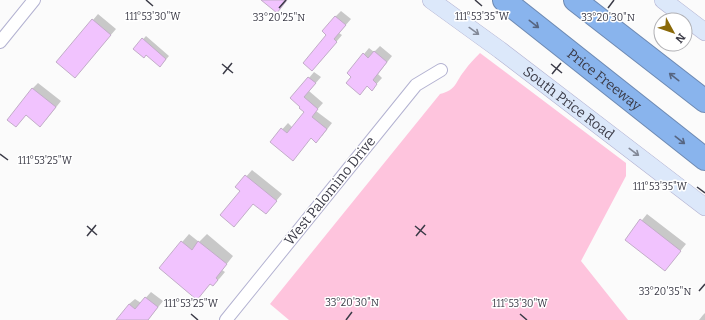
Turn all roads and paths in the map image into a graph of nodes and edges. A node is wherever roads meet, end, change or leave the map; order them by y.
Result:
1 (34, 0) edge
2 (431, 0) edge
3 (504, 0) edge
4 (575, 0) edge
5 (663, 0) edge
6 (705, 32) edge
7 (0, 42) edge
8 (441, 70) dead end
9 (705, 101) edge
10 (705, 159) edge
11 (705, 207) edge
12 (226, 320) edge

1 - 7 street
2 -> 11 main road, South Price Road
3 -> 10 highway, Price Freeway
9 -> 4 highway
5 - 6 main road
8 - 12 street, West Palomino Drive

